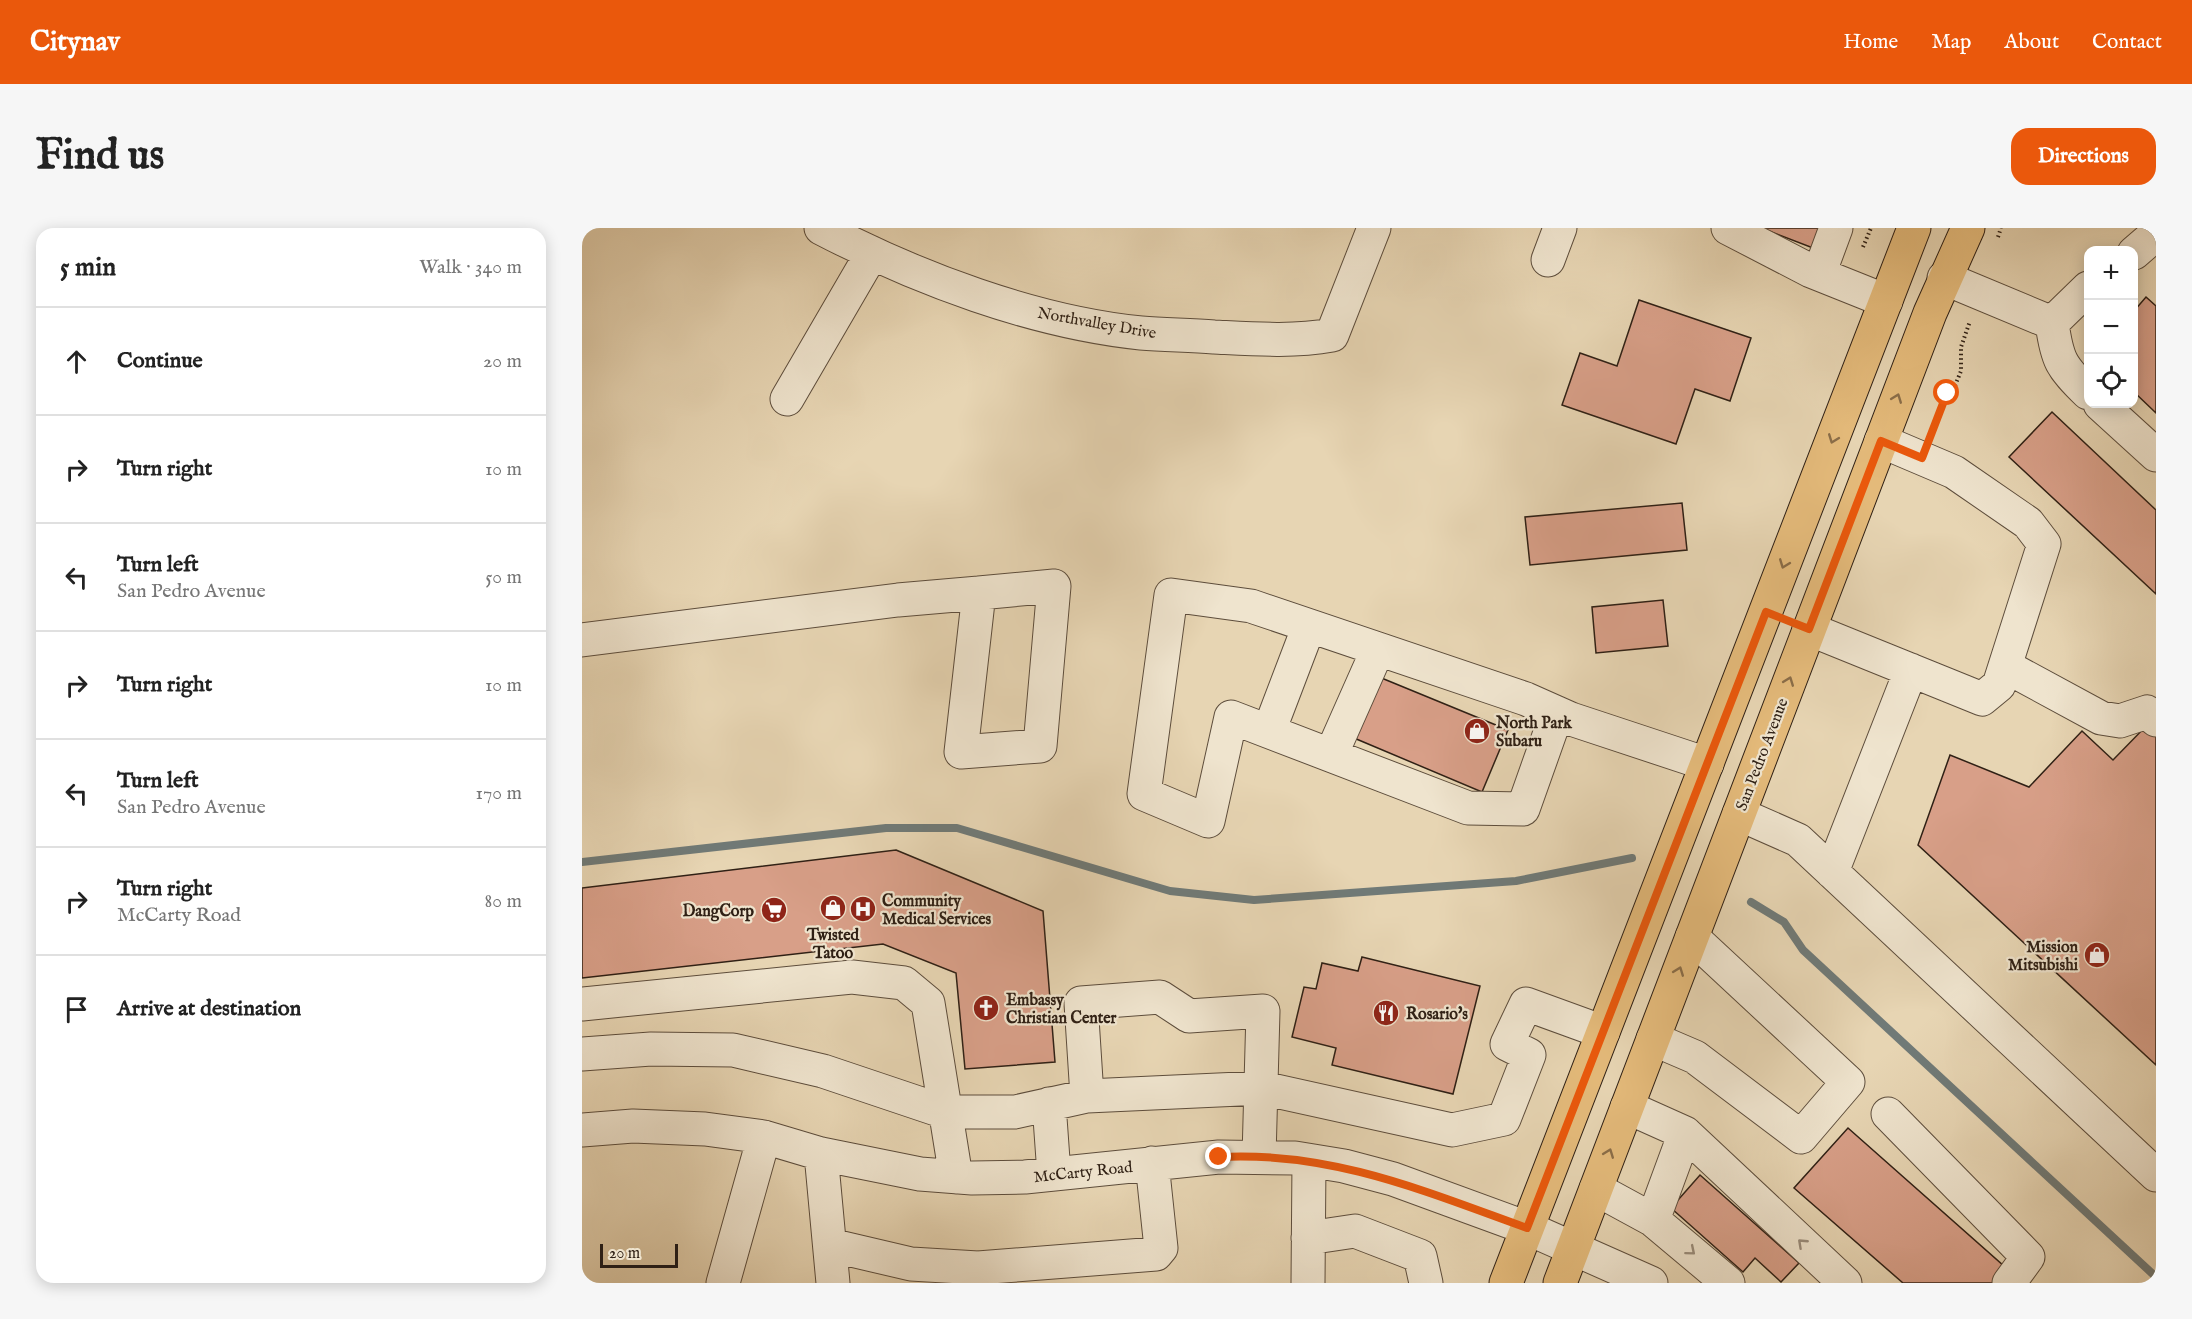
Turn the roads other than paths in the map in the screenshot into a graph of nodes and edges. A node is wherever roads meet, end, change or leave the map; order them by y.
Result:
1 (821, 228) edge
2 (1374, 228) edge
3 (1560, 228) edge
4 (1728, 228) edge
5 (1836, 228) edge
6 (1914, 228) edge
7 (1981, 237) edge
8 (872, 253) junction
9 (1548, 260) dead end
10 (1819, 274) junction
11 (1944, 278) junction
12 (2084, 292) edge
13 (1886, 302) junction
14 (2052, 323) junction
15 (2084, 389) edge
16 (787, 399) dead end
17 (2104, 408) edge
18 (1881, 441) junction
19 (2156, 455) edge
20 (979, 593) junction
21 (1766, 612) junction
22 (1309, 626) junction
23 (1809, 629) junction
24 (582, 640) edge
25 (1378, 649) junction
26 (2005, 666) junction
27 (1911, 670) junction
28 (1557, 713) junction
29 (2156, 720) edge
30 (1269, 731) junction
31 (1331, 755) junction
32 (1707, 764) junction
33 (1738, 814) junction
34 (1832, 872) junction
35 (1692, 937) junction
36 (582, 1004) edge
37 (1603, 1032) junction
38 (1653, 1039) junction
39 (582, 1054) edge
40 (1262, 1088) junction
41 (1087, 1096) junction
42 (1049, 1104) junction
43 (1627, 1107) junction
44 (945, 1112) junction
45 (1888, 1114) dead end
46 (582, 1130) edge
47 (1685, 1133) junction
48 (764, 1137) junction
49 (821, 1155) junction
50 (1259, 1157) junction
51 (1309, 1161) junction
52 (1152, 1163) junction
53 (1054, 1174) junction
54 (2156, 1175) edge
55 (956, 1177) junction
56 (1596, 1189) junction
57 (1653, 1220) junction
58 (1527, 1228) junction
59 (1308, 1238) junction
60 (830, 1245) junction
61 (1573, 1247) junction
62 (899, 1272) edge
63 (723, 1283) edge
64 (833, 1283) edge
65 (1308, 1283) edge
66 (1426, 1283) edge
67 (1506, 1283) edge
68 (1560, 1283) edge
69 (1651, 1283) edge
70 (1728, 1283) edge
71 (1845, 1283) edge
72 (2009, 1283) edge

1 - 8 street, Northvalley Drive
2 - 8 street, Northvalley Drive
3 - 9 street
4 - 10 street
5 - 10 street
6 - 13 main road
7 - 11 main road, San Pedro Avenue
8 - 16 street
10 - 13 street
11 - 14 street
18 -> 11 main road, San Pedro Avenue
12 - 14 street
13 -> 21 main road
14 - 15 street
17 - 19 street
18 - 23 main road, San Pedro Avenue
18 - 26 street
20 - 20 street
20 - 24 street
21 - 23 main road
21 - 32 main road
22 - 25 street
22 - 30 street
22 - 30 street
23 - 27 street
33 -> 23 main road, San Pedro Avenue
25 - 28 street
25 - 31 street
26 - 27 street
26 - 29 street
27 - 34 street
28 - 31 street
28 - 32 street
30 - 31 street
32 - 37 main road
33 - 34 street
33 - 35 main road, San Pedro Avenue
34 - 54 street
38 -> 35 main road, San Pedro Avenue
35 - 38 street
36 - 44 street
37 - 40 street
37 - 58 main road
38 - 43 main road, San Pedro Avenue
39 - 44 street
40 - 41 street
40 - 41 street
40 - 50 street
41 - 42 street
42 - 44 street
42 - 53 street
43 - 47 street
56 -> 43 main road, San Pedro Avenue
44 - 55 street
45 - 72 street
46 - 48 street, McCarty Road
47 - 57 street
71 -> 47 street
48 - 49 street, McCarty Road
48 - 63 street
49 - 55 street, McCarty Road
49 - 60 street
50 - 51 street, McCarty Road
50 - 52 street, McCarty Road
51 - 58 street, McCarty Road
51 - 59 street
52 - 53 street, McCarty Road
52 - 62 street
53 - 55 street, McCarty Road
56 - 57 street
56 - 61 main road, San Pedro Avenue
57 -> 70 street
58 - 61 street, McCarty Road
58 - 67 main road
59 - 65 street
59 - 66 street
60 - 62 street
60 - 64 street
61 - 68 main road, San Pedro Avenue
61 - 69 street, McCarty Road

